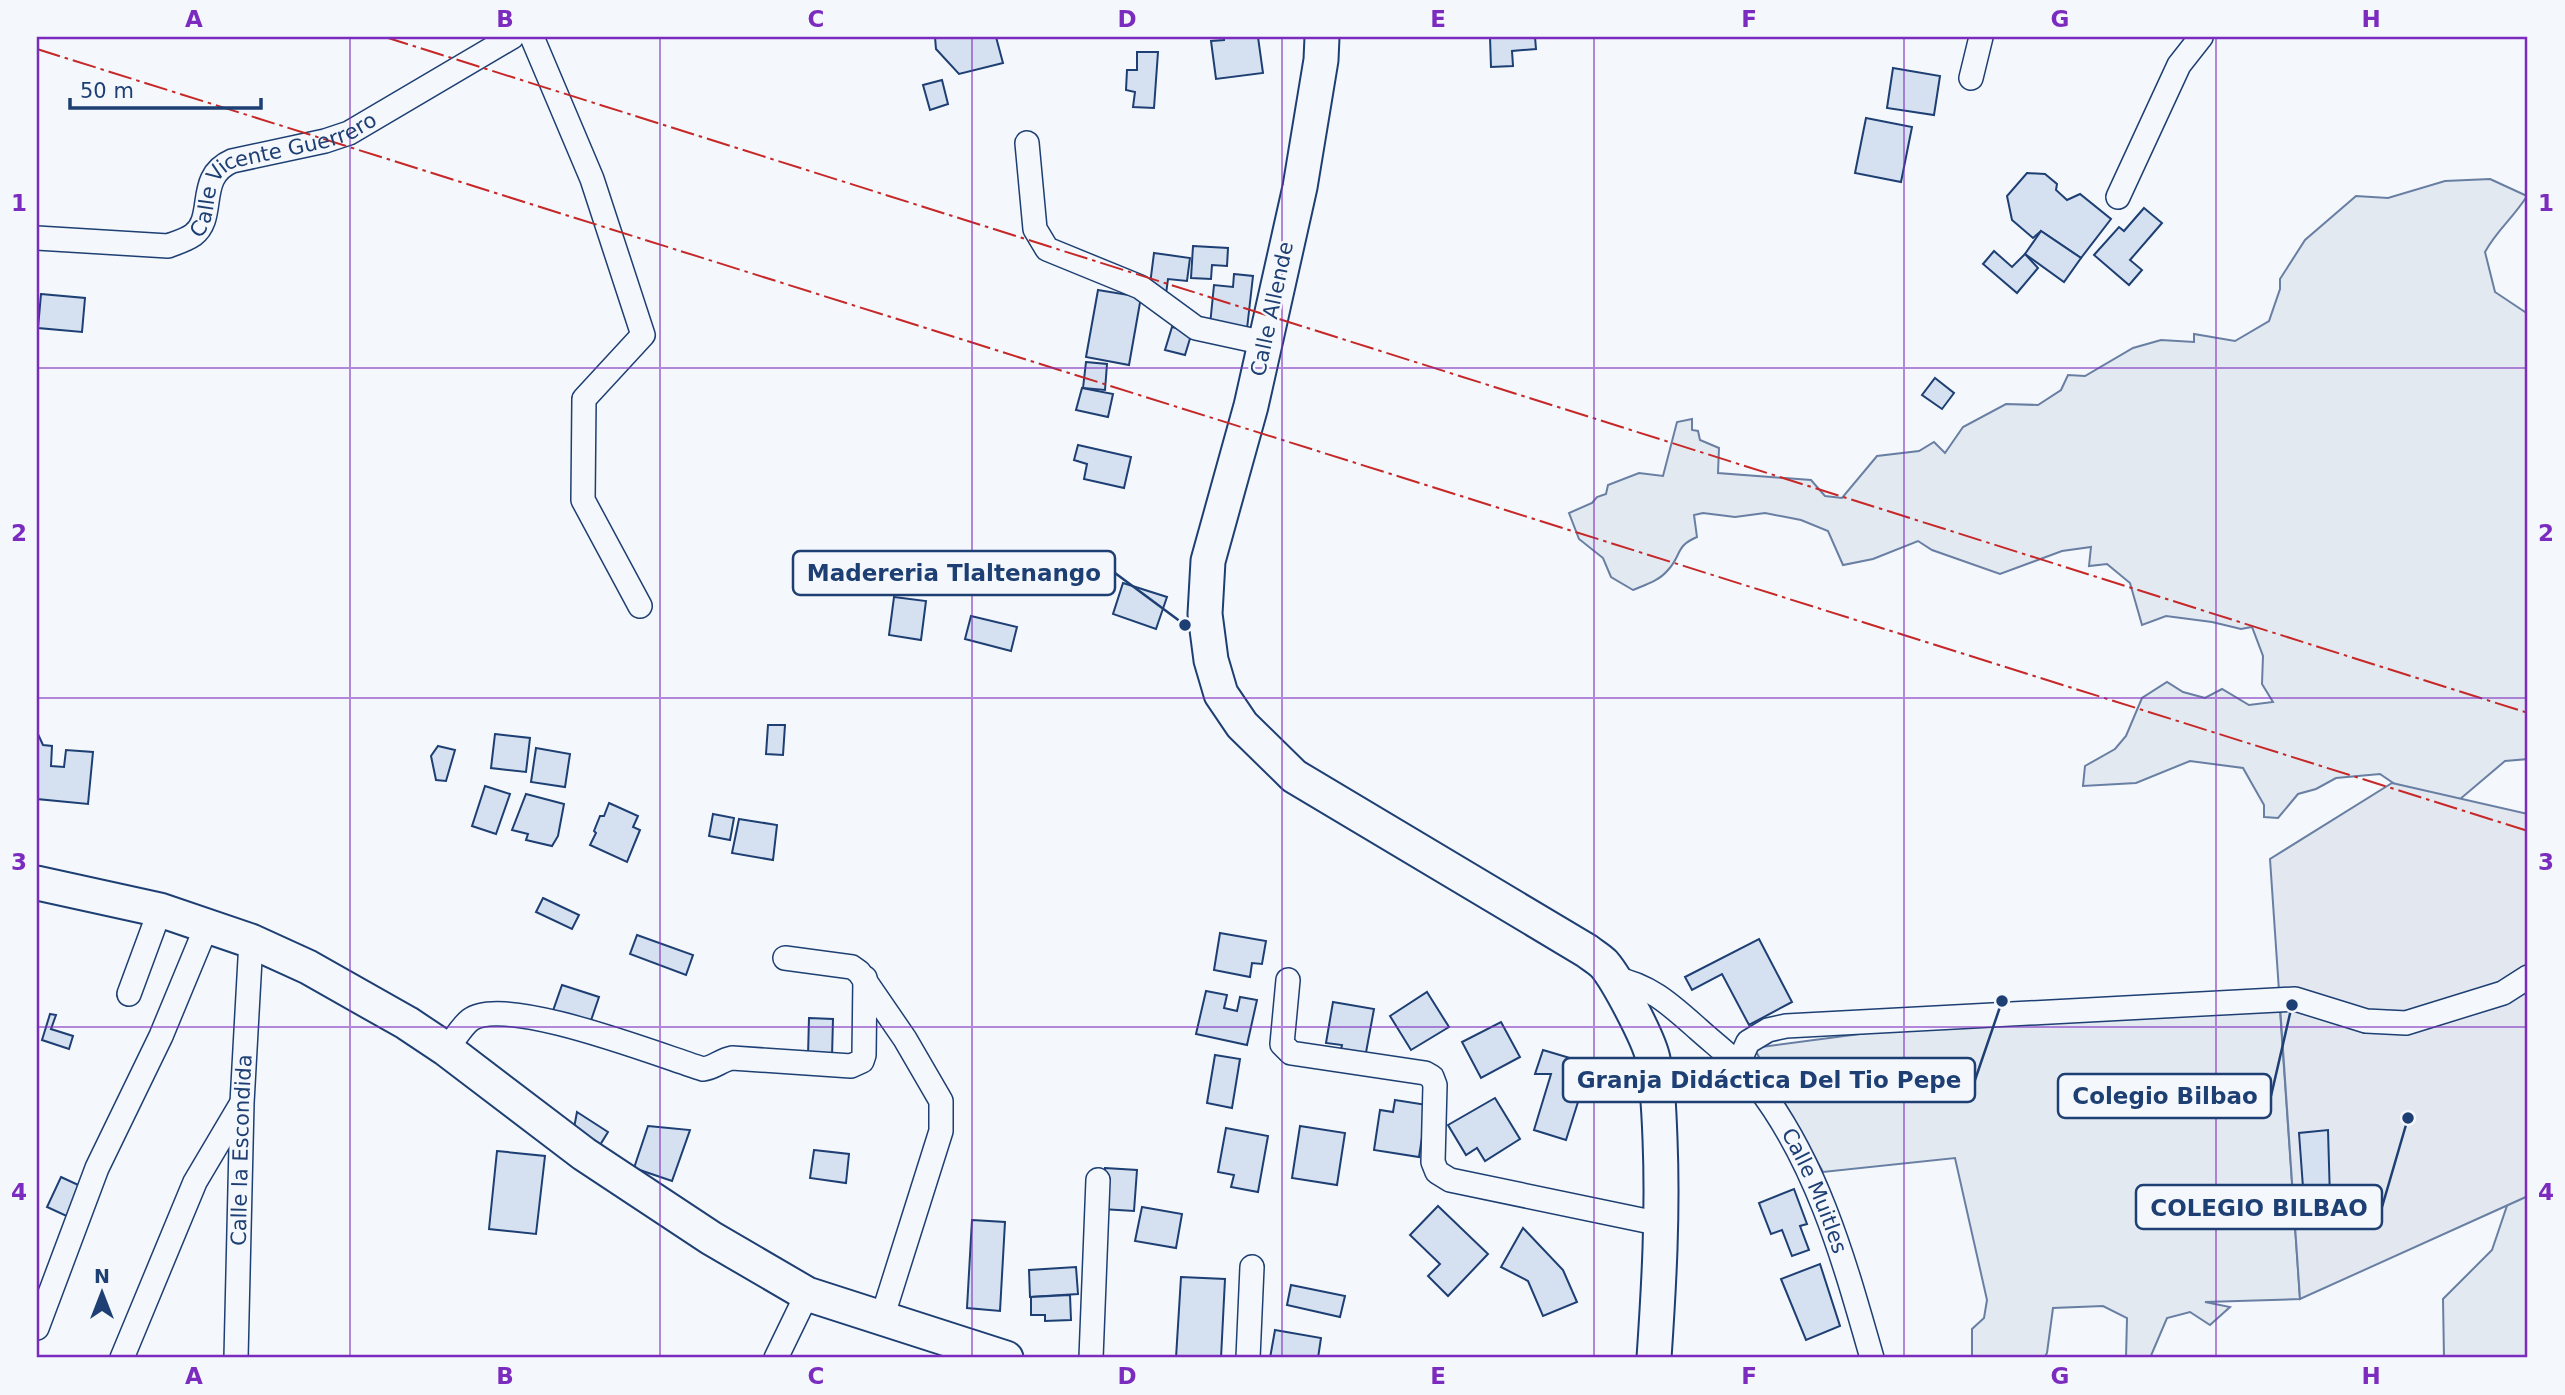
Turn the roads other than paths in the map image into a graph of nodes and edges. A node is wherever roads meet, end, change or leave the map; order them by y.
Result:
1 (512, 37) edge
2 (532, 37) edge
3 (1322, 37) edge
4 (1981, 37) edge
5 (2201, 37) edge
6 (1971, 78) dead end
7 (1027, 143) dead end
8 (2118, 197) dead end
9 (37, 239) edge
10 (1265, 343) junction
11 (640, 606) dead end
12 (37, 883) edge
13 (160, 910) junction
14 (207, 925) junction
15 (251, 941) junction
16 (785, 958) dead end
17 (2528, 977) edge
18 (865, 978) junction
19 (1613, 978) junction
20 (1288, 980) dead end
21 (129, 995) dead end
22 (446, 1049) junction
23 (1738, 1063) junction
24 (242, 1103) junction
25 (1098, 1180) dead end
26 (1661, 1224) junction
27 (1252, 1267) dead end
28 (807, 1294) junction
29 (882, 1318) junction
30 (37, 1328) edge
31 (122, 1358) edge
32 (236, 1358) edge
33 (776, 1358) edge
34 (1006, 1358) edge
35 (1091, 1358) edge
36 (1248, 1358) edge
37 (1654, 1358) edge
38 (1871, 1358) edge

1 - 9 street, Calle Vicente Guerrero
2 - 11 street
3 - 10 street, Calle Allende
4 - 6 street
5 - 8 street
7 - 10 street
10 - 19 street, Calle Allende
12 - 13 street
13 - 14 street
13 - 21 street
14 - 15 street
14 - 30 street
15 - 22 street
15 - 24 street, Calle la Escondida
16 - 18 street
17 - 23 street
18 - 22 street
18 - 29 street
19 - 23 street, Calle Muitles
19 - 26 street, Calle Allende
20 - 26 street
22 - 28 street
23 - 38 street, Calle Muitles
24 - 31 street
24 - 32 street, Calle la Escondida
25 - 35 street
26 - 37 street, Calle Allende
27 - 36 street
28 - 29 street
28 - 33 street
29 - 34 street

